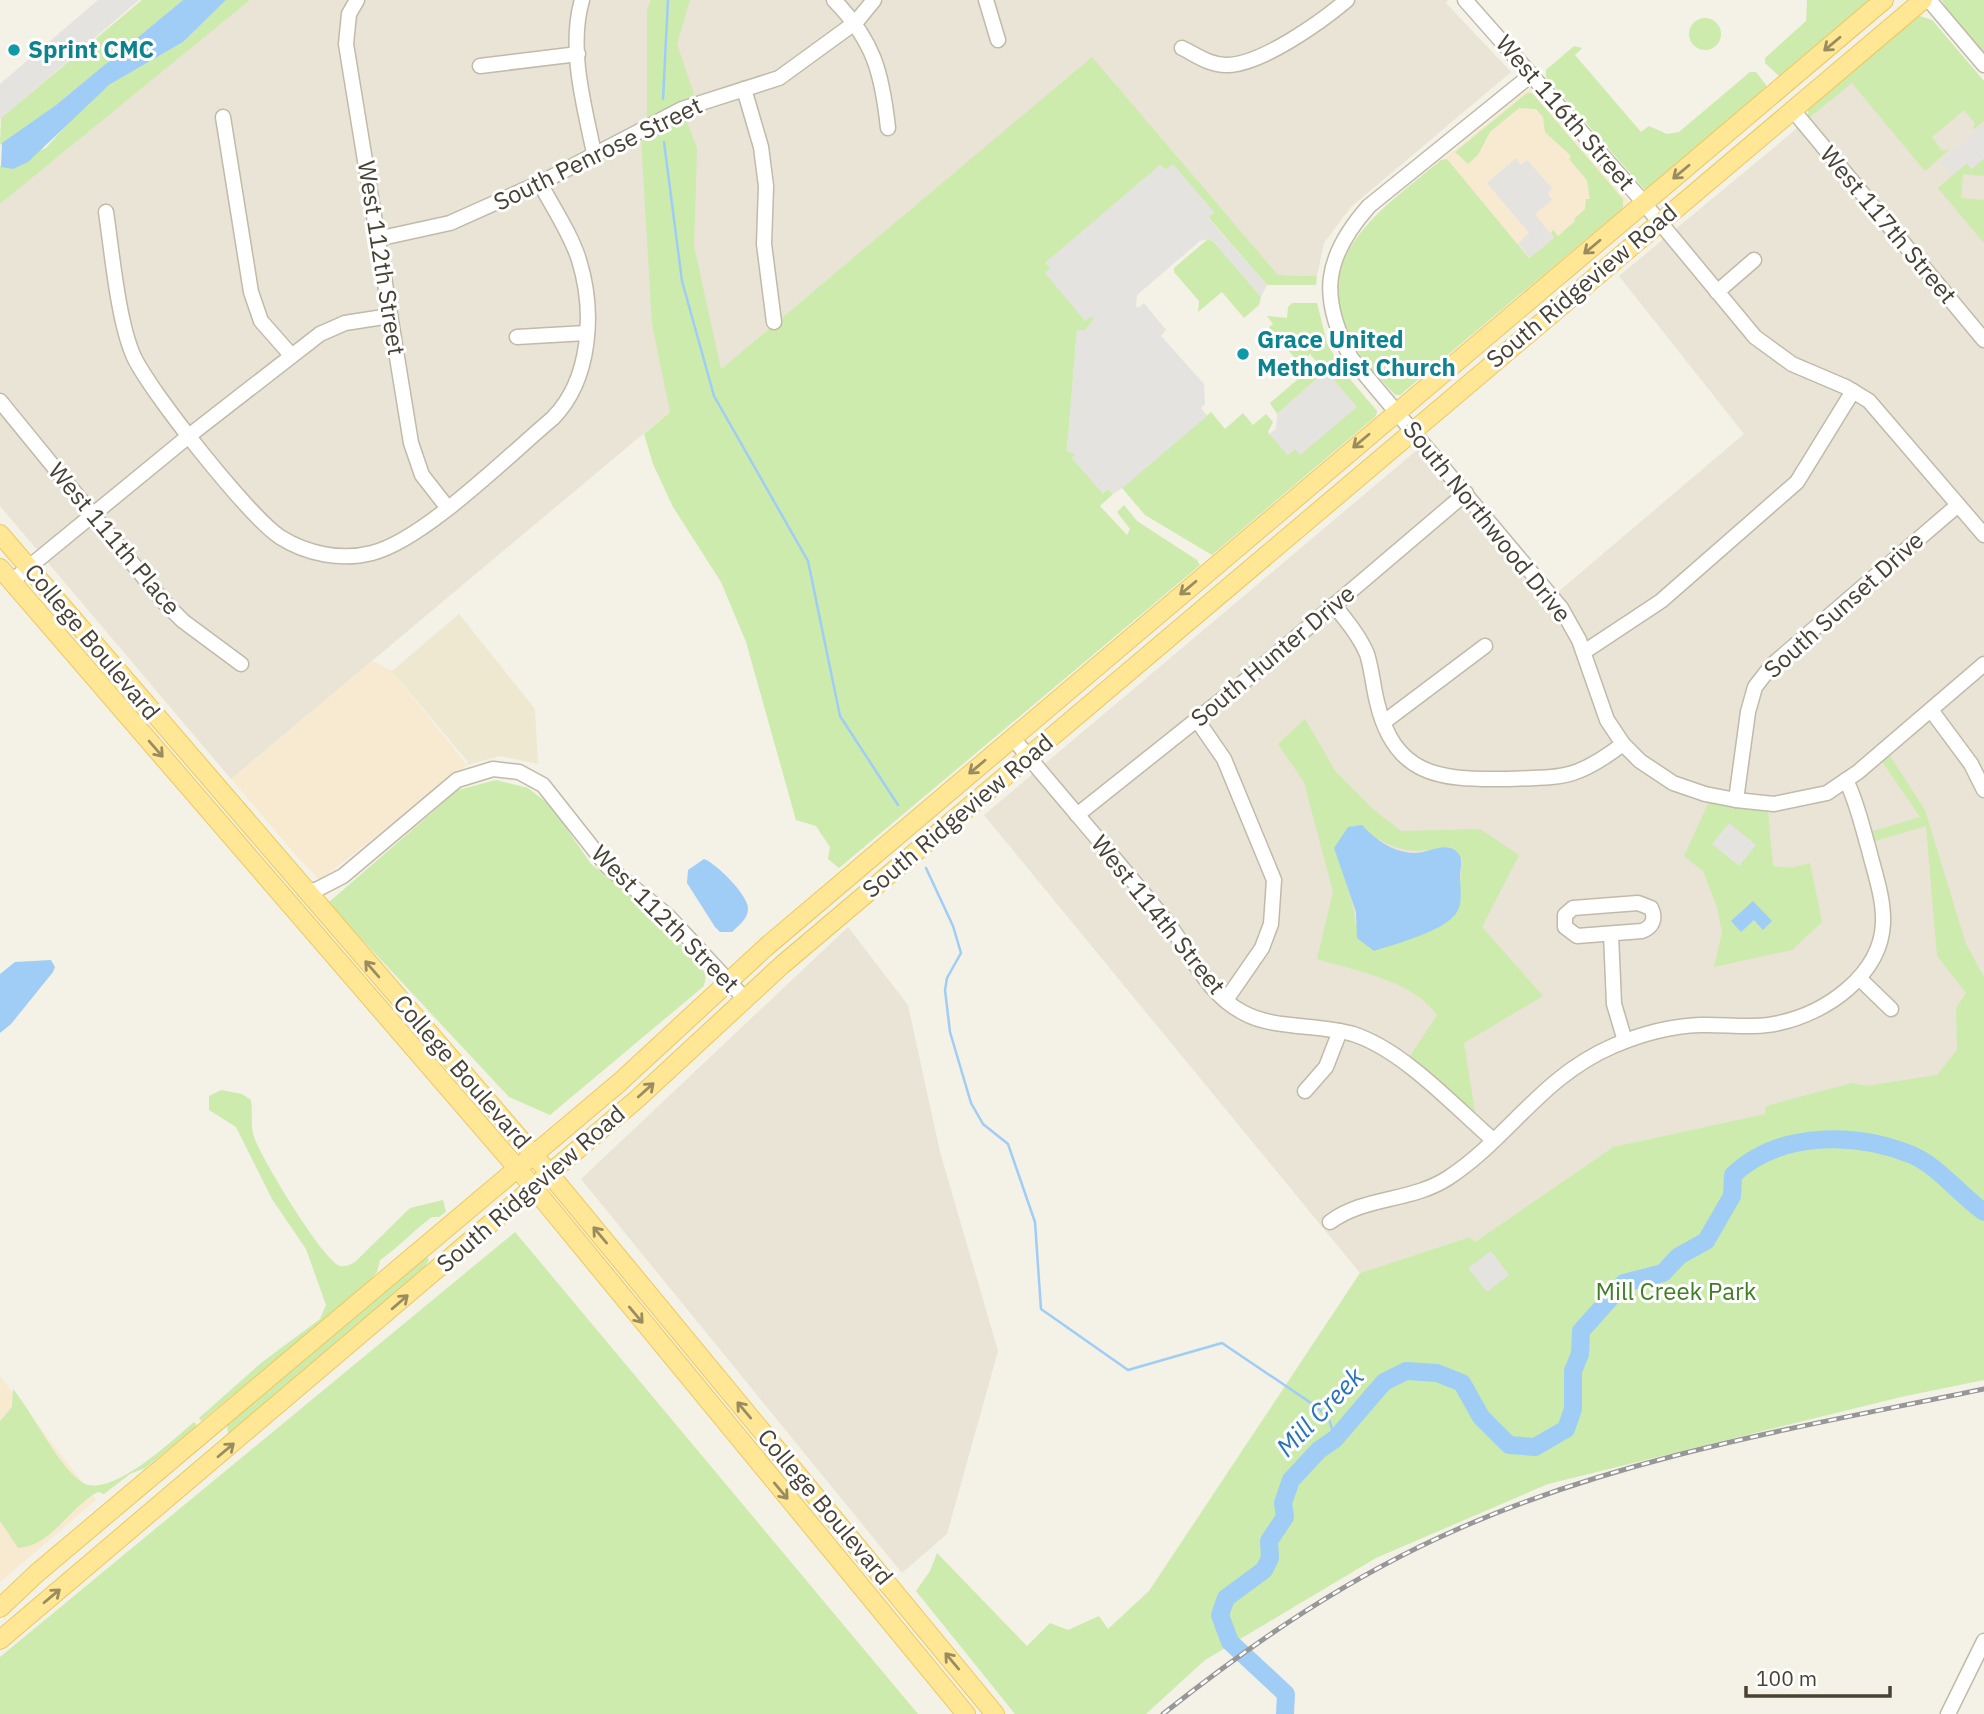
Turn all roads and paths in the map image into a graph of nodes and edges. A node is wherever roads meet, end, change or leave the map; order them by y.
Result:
1 (357, 0) edge
2 (582, 0) edge
3 (834, 0) edge
4 (874, 0) edge
5 (986, 0) edge
6 (1347, 0) edge
7 (1465, 0) edge
8 (1884, 0) edge
9 (1923, 0) edge
10 (1929, 0) edge
11 (856, 22) junction
12 (998, 40) dead end
13 (1182, 48) dead end
14 (578, 54) junction
15 (1984, 65) edge
16 (480, 66) dead end
17 (1531, 75) junction
18 (744, 89) junction
19 (1792, 110) junction
20 (223, 117) dead end
21 (888, 128) dead end
22 (594, 153) junction
23 (540, 183) junction
24 (1644, 203) junction
25 (106, 212) dead end
26 (1659, 221) junction
27 (377, 239) junction
28 (1754, 261) dead end
29 (1717, 292) junction
30 (390, 316) junction
31 (774, 322) dead end
32 (586, 333) junction
33 (517, 337) dead end
34 (1984, 340) edge
35 (290, 355) junction
36 (1853, 391) junction
37 (0, 401) edge
38 (1397, 411) junction
39 (1413, 429) junction
40 (190, 435) junction
41 (1466, 493) junction
42 (1958, 505) junction
43 (447, 507) junction
44 (92, 515) junction
45 (0, 534) edge
46 (1984, 535) edge
47 (29, 567) junction
48 (6, 574) edge
49 (1335, 605) junction
50 (1485, 646) dead end
51 (1584, 652) junction
52 (241, 664) dead end
53 (1984, 664) edge
54 (1931, 710) junction
55 (1197, 720) junction
56 (1384, 722) junction
57 (1012, 737) junction
58 (1623, 744) junction
59 (1028, 756) junction
60 (1846, 780) junction
61 (1984, 790) edge
62 (1736, 800) junction
63 (1077, 816) junction
64 (310, 898) junction
65 (297, 912) junction
66 (1611, 934) junction
67 (1859, 978) junction
68 (727, 981) junction
69 (744, 998) junction
70 (1226, 1000) junction
71 (1891, 1009) dead end
72 (1340, 1031) junction
73 (1625, 1041) junction
74 (1305, 1091) dead end
75 (1492, 1139) junction
76 (534, 1155) junction
77 (518, 1169) junction
78 (549, 1173) junction
79 (533, 1187) junction
80 (1330, 1222) dead end
81 (0, 1608) edge
82 (0, 1640) edge
83 (1984, 1640) edge
84 (1970, 1672) junction
85 (1984, 1679) edge
86 (966, 1714) edge
87 (995, 1714) edge
88 (1948, 1714) edge

1 - 27 street, West 112th Street
2 - 14 street
3 - 11 street
4 - 11 street, South Penrose Street
5 - 12 street
6 - 13 street
7 - 17 street, West 116th Street
8 -> 24 main road, South Ridgeview Road
9 - 19 main road, South Ridgeview Road
10 - 15 street
11 - 18 street, South Penrose Street
11 - 21 street
14 - 16 street
14 - 22 street
17 - 24 street, West 116th Street
17 - 38 street, South Northwood Drive
18 - 22 street, South Penrose Street
18 - 31 street
19 - 26 main road, South Ridgeview Road
19 - 34 street, West 117th Street
20 - 35 street
22 - 23 street, South Penrose Street
23 - 27 street, South Penrose Street
23 - 32 street
24 - 26 street, West 116th Street
24 -> 38 main road, South Ridgeview Road
25 - 40 street
26 - 29 street, West 116th Street
26 - 39 main road, South Ridgeview Road
27 - 30 street, West 112th Street
28 - 29 street
29 - 36 street, West 116th Street
30 - 35 street
30 - 43 street, West 112th Street
32 - 33 street
32 - 43 street
35 - 40 street
36 - 42 street, West 116th Street
36 - 51 street
37 - 44 street, West 111th Place
38 - 39 street, South Northwood Drive
38 -> 57 main road, South Ridgeview Road
39 - 41 street, South Northwood Drive
39 - 59 main road, South Ridgeview Road
40 - 43 street
40 - 44 street
41 - 49 street, South Hunter Drive
41 - 51 street, South Northwood Drive
42 - 46 street, West 116th Street
42 - 62 street, South Sunset Drive
44 - 47 street
44 - 52 street, West 111th Place
45 - 47 main road, College Boulevard
47 - 48 street
47 - 64 main road, College Boulevard
48 -> 65 main road, College Boulevard
49 - 55 street, South Hunter Drive
49 - 56 street
50 - 56 street
51 - 58 street, South Northwood Drive
53 - 54 street, South Northwood Drive
54 - 60 street, South Northwood Drive
54 - 61 street
55 - 63 street, South Hunter Drive
55 - 70 street
56 - 58 street
57 - 59 street, West 114th Street
57 -> 68 main road, South Ridgeview Road
58 - 62 street, South Northwood Drive
59 - 63 street, West 114th Street
59 - 69 main road, South Ridgeview Road
60 - 62 street, South Northwood Drive
60 - 67 street
63 - 70 street, West 114th Street
64 - 65 street
64 - 68 street, West 112th Street
76 -> 64 main road, College Boulevard
65 - 77 main road, College Boulevard
66 - 66 street
66 - 73 street
67 - 71 street
67 - 73 street
68 - 69 street, West 112th Street
68 - 76 main road, South Ridgeview Road
78 -> 69 main road, South Ridgeview Road
70 - 72 street, West 114th Street
72 - 74 street
72 - 75 street, West 114th Street
73 - 75 street
75 - 80 street
76 - 77 main road, South Ridgeview Road
76 - 78 main road, College Boulevard
77 - 79 main road, College Boulevard
77 - 81 main road, South Ridgeview Road
78 - 79 main road, South Ridgeview Road
87 -> 78 main road, College Boulevard
82 -> 79 main road, South Ridgeview Road
79 -> 86 main road, College Boulevard
83 - 84 street
84 - 85 street
84 - 88 street

